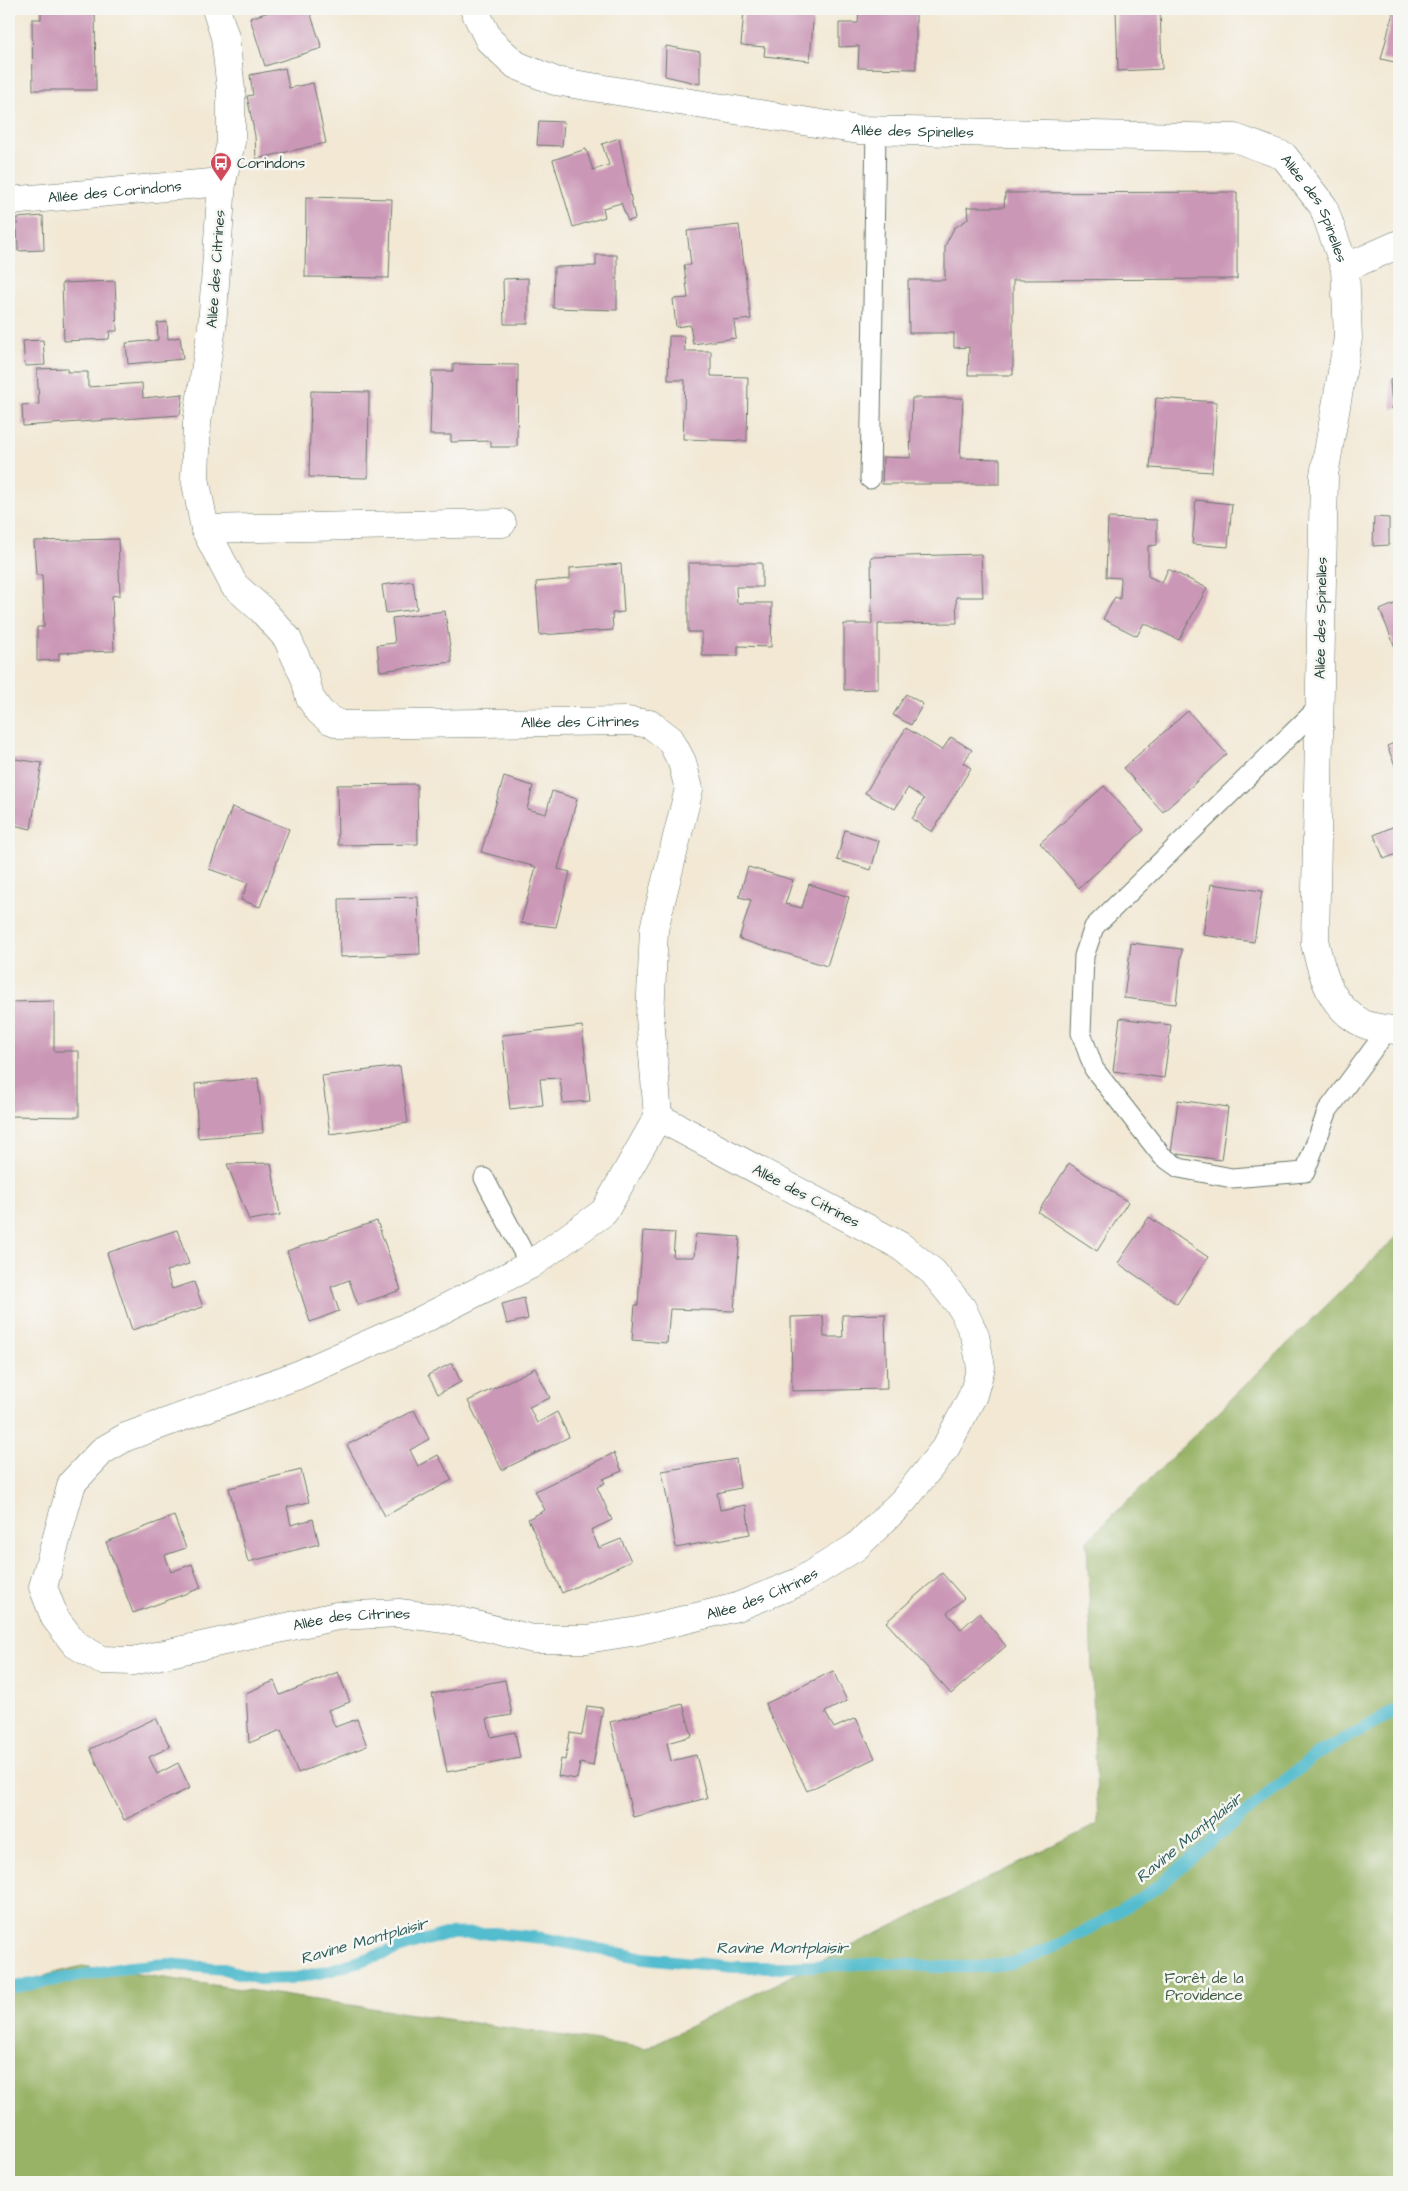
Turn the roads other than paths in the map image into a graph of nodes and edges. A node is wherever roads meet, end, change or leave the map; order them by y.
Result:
1 (216, 9) edge
2 (474, 9) edge
3 (876, 130) junction
4 (222, 182) junction
5 (9, 201) edge
6 (1399, 244) edge
7 (1345, 268) junction
8 (870, 479) dead end
9 (502, 523) dead end
10 (206, 529) junction
11 (1320, 706) junction
12 (1394, 1029) edge
13 (658, 1117) junction
14 (484, 1178) dead end
15 (530, 1265) junction

1 - 4 street, Allée des Citrines
2 - 3 street, Allée des Spinelles
3 - 7 street, Allée des Spinelles
3 - 8 lane
4 - 5 street, Allée des Corindons
4 - 10 street, Allée des Citrines
6 - 7 street
7 - 11 street, Allée des Spinelles
9 - 10 street
10 - 13 street, Allée des Citrines
11 - 12 street, Allée des Spinelles
11 - 12 lane
13 - 15 street, Allée des Citrines
13 - 15 street, Allée des Citrines
14 - 15 lane

